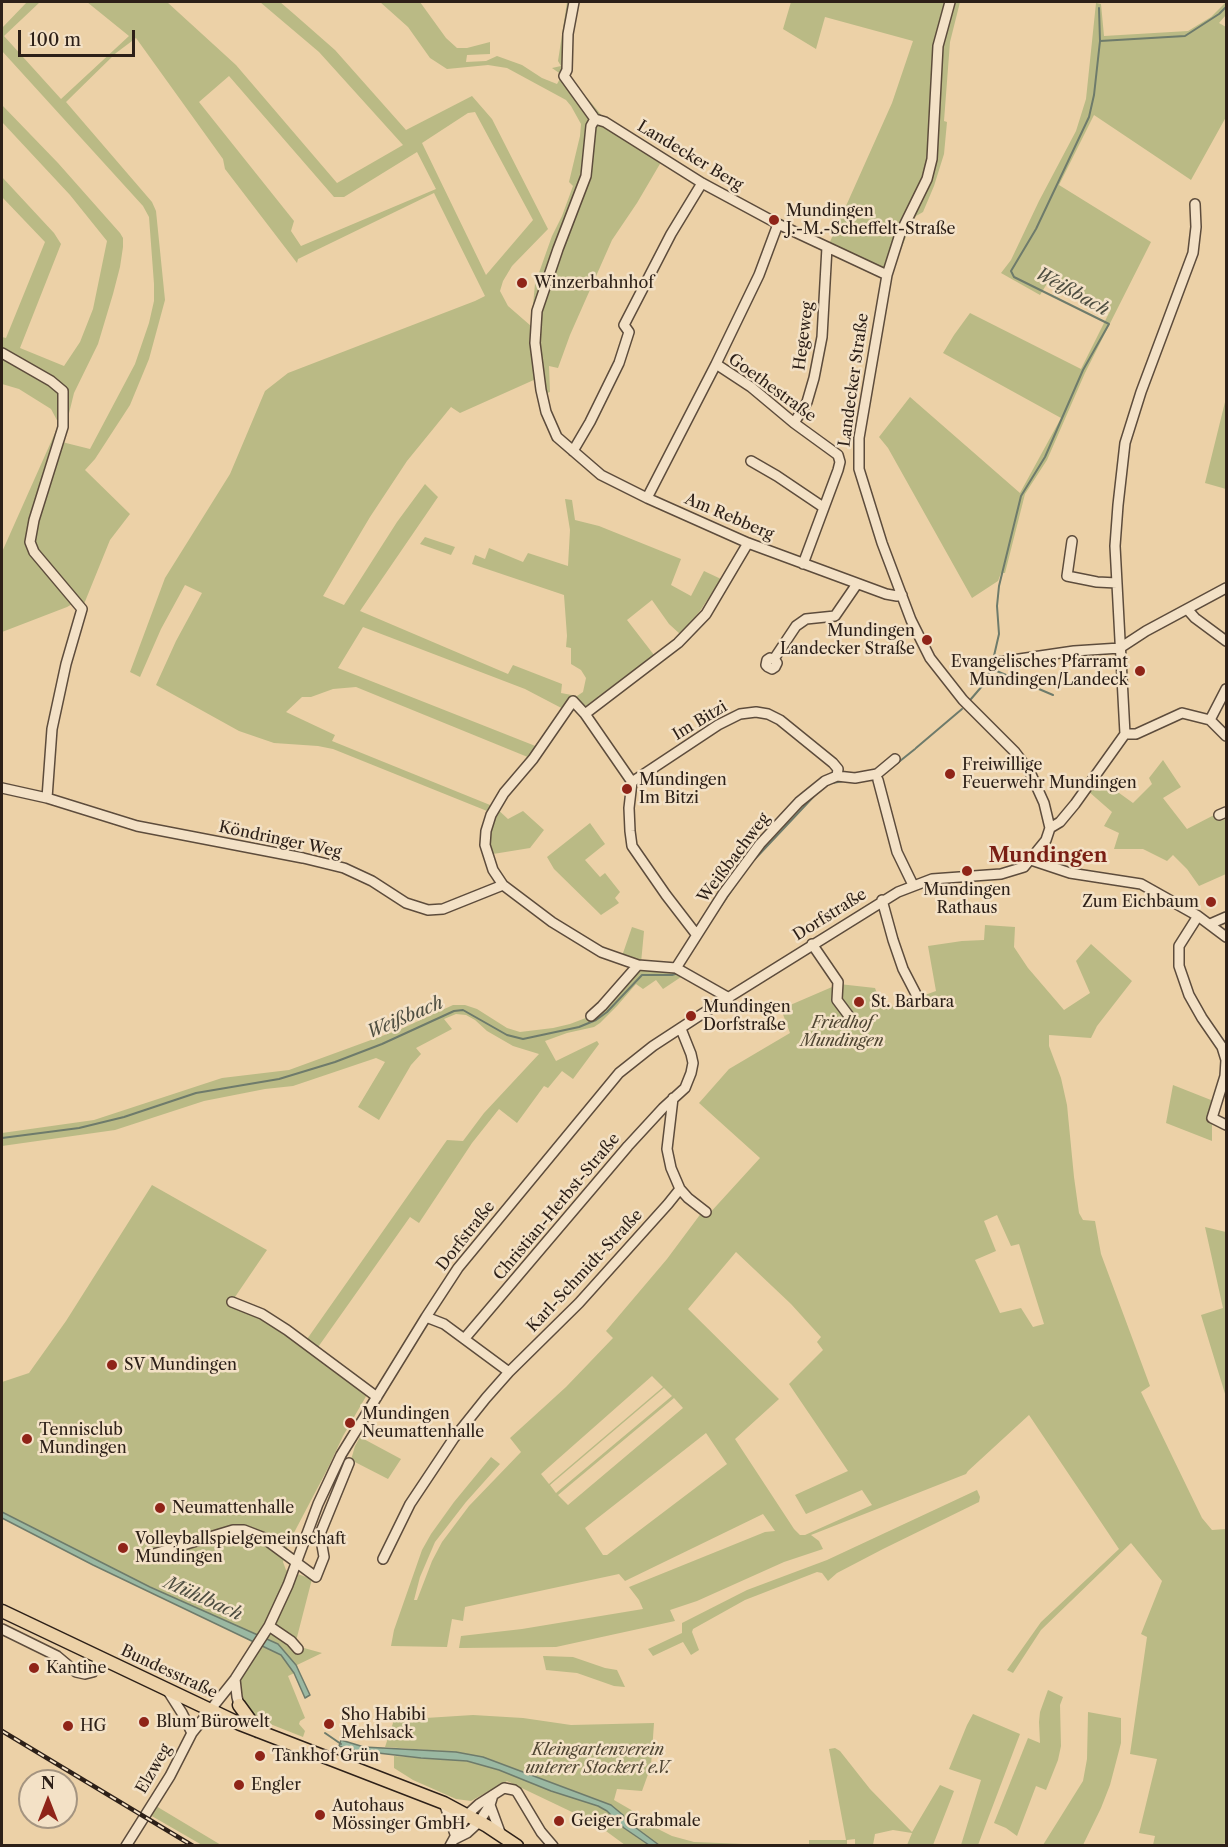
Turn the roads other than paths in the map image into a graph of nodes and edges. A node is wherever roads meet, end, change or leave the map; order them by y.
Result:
1 (574, 2) edge
2 (950, 2) edge
3 (595, 119) junction
4 (702, 183) junction
5 (1195, 204) dead end
6 (778, 224) junction
7 (827, 247) junction
8 (887, 275) junction
9 (2, 353) edge
10 (716, 364) junction
11 (794, 423) junction
12 (573, 451) junction
13 (751, 461) dead end
14 (647, 498) junction
15 (824, 507) junction
16 (1072, 541) dead end
17 (748, 543) junction
18 (803, 564) junction
19 (1117, 583) junction
20 (857, 584) junction
21 (1227, 588) edge
22 (902, 595) junction
23 (1187, 609) junction
24 (1227, 641) edge
25 (1120, 648) junction
26 (774, 659) dead end
27 (999, 662) dead end
28 (1227, 688) edge
29 (585, 714) junction
30 (1210, 720) junction
31 (1125, 734) junction
32 (1227, 736) edge
33 (895, 759) dead end
34 (837, 776) junction
35 (879, 780) dead end
36 (632, 782) junction
37 (2, 788) edge
38 (47, 798) junction
39 (1050, 828) junction
40 (1031, 860) junction
41 (503, 885) junction
42 (913, 885) junction
43 (882, 900) junction
44 (1198, 916) junction
45 (1227, 917) edge
46 (1210, 924) junction
47 (696, 934) junction
48 (1227, 937) edge
49 (812, 944) junction
50 (638, 965) junction
51 (681, 970) junction
52 (916, 996) dead end
53 (729, 998) junction
54 (591, 1016) dead end
55 (849, 1016) dead end
56 (681, 1029) junction
57 (673, 1098) junction
58 (1227, 1125) edge
59 (680, 1189) junction
60 (706, 1212) dead end
61 (232, 1302) dead end
62 (426, 1317) junction
63 (465, 1338) junction
64 (509, 1372) junction
65 (377, 1397) junction
66 (349, 1463) dead end
67 (147, 1556) dead end
68 (383, 1559) dead end
69 (296, 1563) junction
70 (2, 1611) edge
71 (269, 1626) junction
72 (2, 1629) edge
73 (298, 1649) dead end
74 (100, 1657) junction
75 (235, 1679) junction
76 (167, 1689) junction
77 (239, 1705) joint
78 (210, 1710) junction
79 (258, 1732) junction
80 (192, 1733) junction
81 (493, 1795) junction
82 (444, 1803) junction
83 (490, 1805) junction
84 (467, 1815) junction
85 (479, 1822) junction
86 (501, 1835) junction
87 (453, 1840) edge
88 (126, 1845) edge
89 (517, 1845) edge
90 (553, 1845) edge

1 - 3 street, Landecker Berg
2 - 8 street, Landecker Straße
3 - 4 street, Landecker Berg
3 - 12 street, Am Rebberg
4 - 6 street, Landecker Berg
4 - 12 street
5 - 19 street
6 - 7 street, Landecker Berg
6 - 10 street
7 - 8 street, Landecker Berg
7 - 11 street, Hegeweg
8 - 22 street, Landecker Straße
9 - 38 street
10 - 11 street, Goethestraße
10 - 14 street, Goethestraße
11 - 15 street, Goethestraße
12 - 14 street, Am Rebberg
13 - 15 street
14 - 17 street, Am Rebberg
15 - 18 street, Goethestraße
16 - 19 street
17 - 18 street, Am Rebberg
17 - 29 street
18 - 20 street, Am Rebberg
19 - 25 street
20 - 22 street, Am Rebberg
20 - 26 street
21 - 23 street
22 - 39 street, Landecker Straße
23 - 24 street
23 - 25 street
25 - 27 street
25 - 31 street
28 - 30 street
29 - 36 street
29 - 41 street
30 - 31 street
30 - 32 street
31 - 39 street
33 - 34 street, Weißbachweg
34 - 36 street, Im Bitzi
34 - 47 street, Weißbachweg
35 - 42 street
36 - 47 street
37 - 38 street, Köndringer Weg
38 - 41 street, Köndringer Weg
39 - 40 street
40 - 42 street, Dorfstraße
40 - 44 street
41 - 50 street
42 - 43 street, Dorfstraße
43 - 49 street, Dorfstraße
43 - 52 street, Dorfstraße
44 - 46 street
44 - 58 street
45 - 46 street
46 - 48 street
47 - 51 street, Weißbachweg
49 - 53 street, Dorfstraße
49 - 55 street
50 - 51 street
50 - 54 street
51 - 53 street
53 - 56 street, Dorfstraße
56 - 57 street
56 - 62 street, Dorfstraße
57 - 59 street
57 - 63 street, Christian-Herbst-Straße
59 - 60 street
59 - 64 street, Karl-Schmidt-Straße
61 - 65 street
62 - 63 street
62 - 65 street, Dorfstraße
63 - 64 street
64 - 68 street, Karl-Schmidt-Straße
65 - 69 street, Dorfstraße
66 - 69 street
67 - 69 street
69 - 71 street, Dorfstraße
70 - 74 main road, Bundesstraße
71 - 73 street
71 - 75 street, Dorfstraße
72 - 74 street
74 - 76 main road, Bundesstraße
75 - 77 street
75 - 78 street, Dorfstraße
76 - 78 main road, Bundesstraße
76 - 80 street
77 - 79 main road
78 - 79 main road, Bundesstraße
78 - 80 street, Elzweg
79 - 82 main road, Bundesstraße
80 - 88 street, Elzweg
81 - 83 street
81 - 84 street
81 - 90 street
82 - 84 main road, Bundesstraße
82 - 87 street
83 - 85 street
83 - 86 street
84 - 85 main road, Bundesstraße
84 - 87 street
85 - 86 main road, Bundesstraße
85 - 87 street
86 - 89 main road, Bundesstraße

